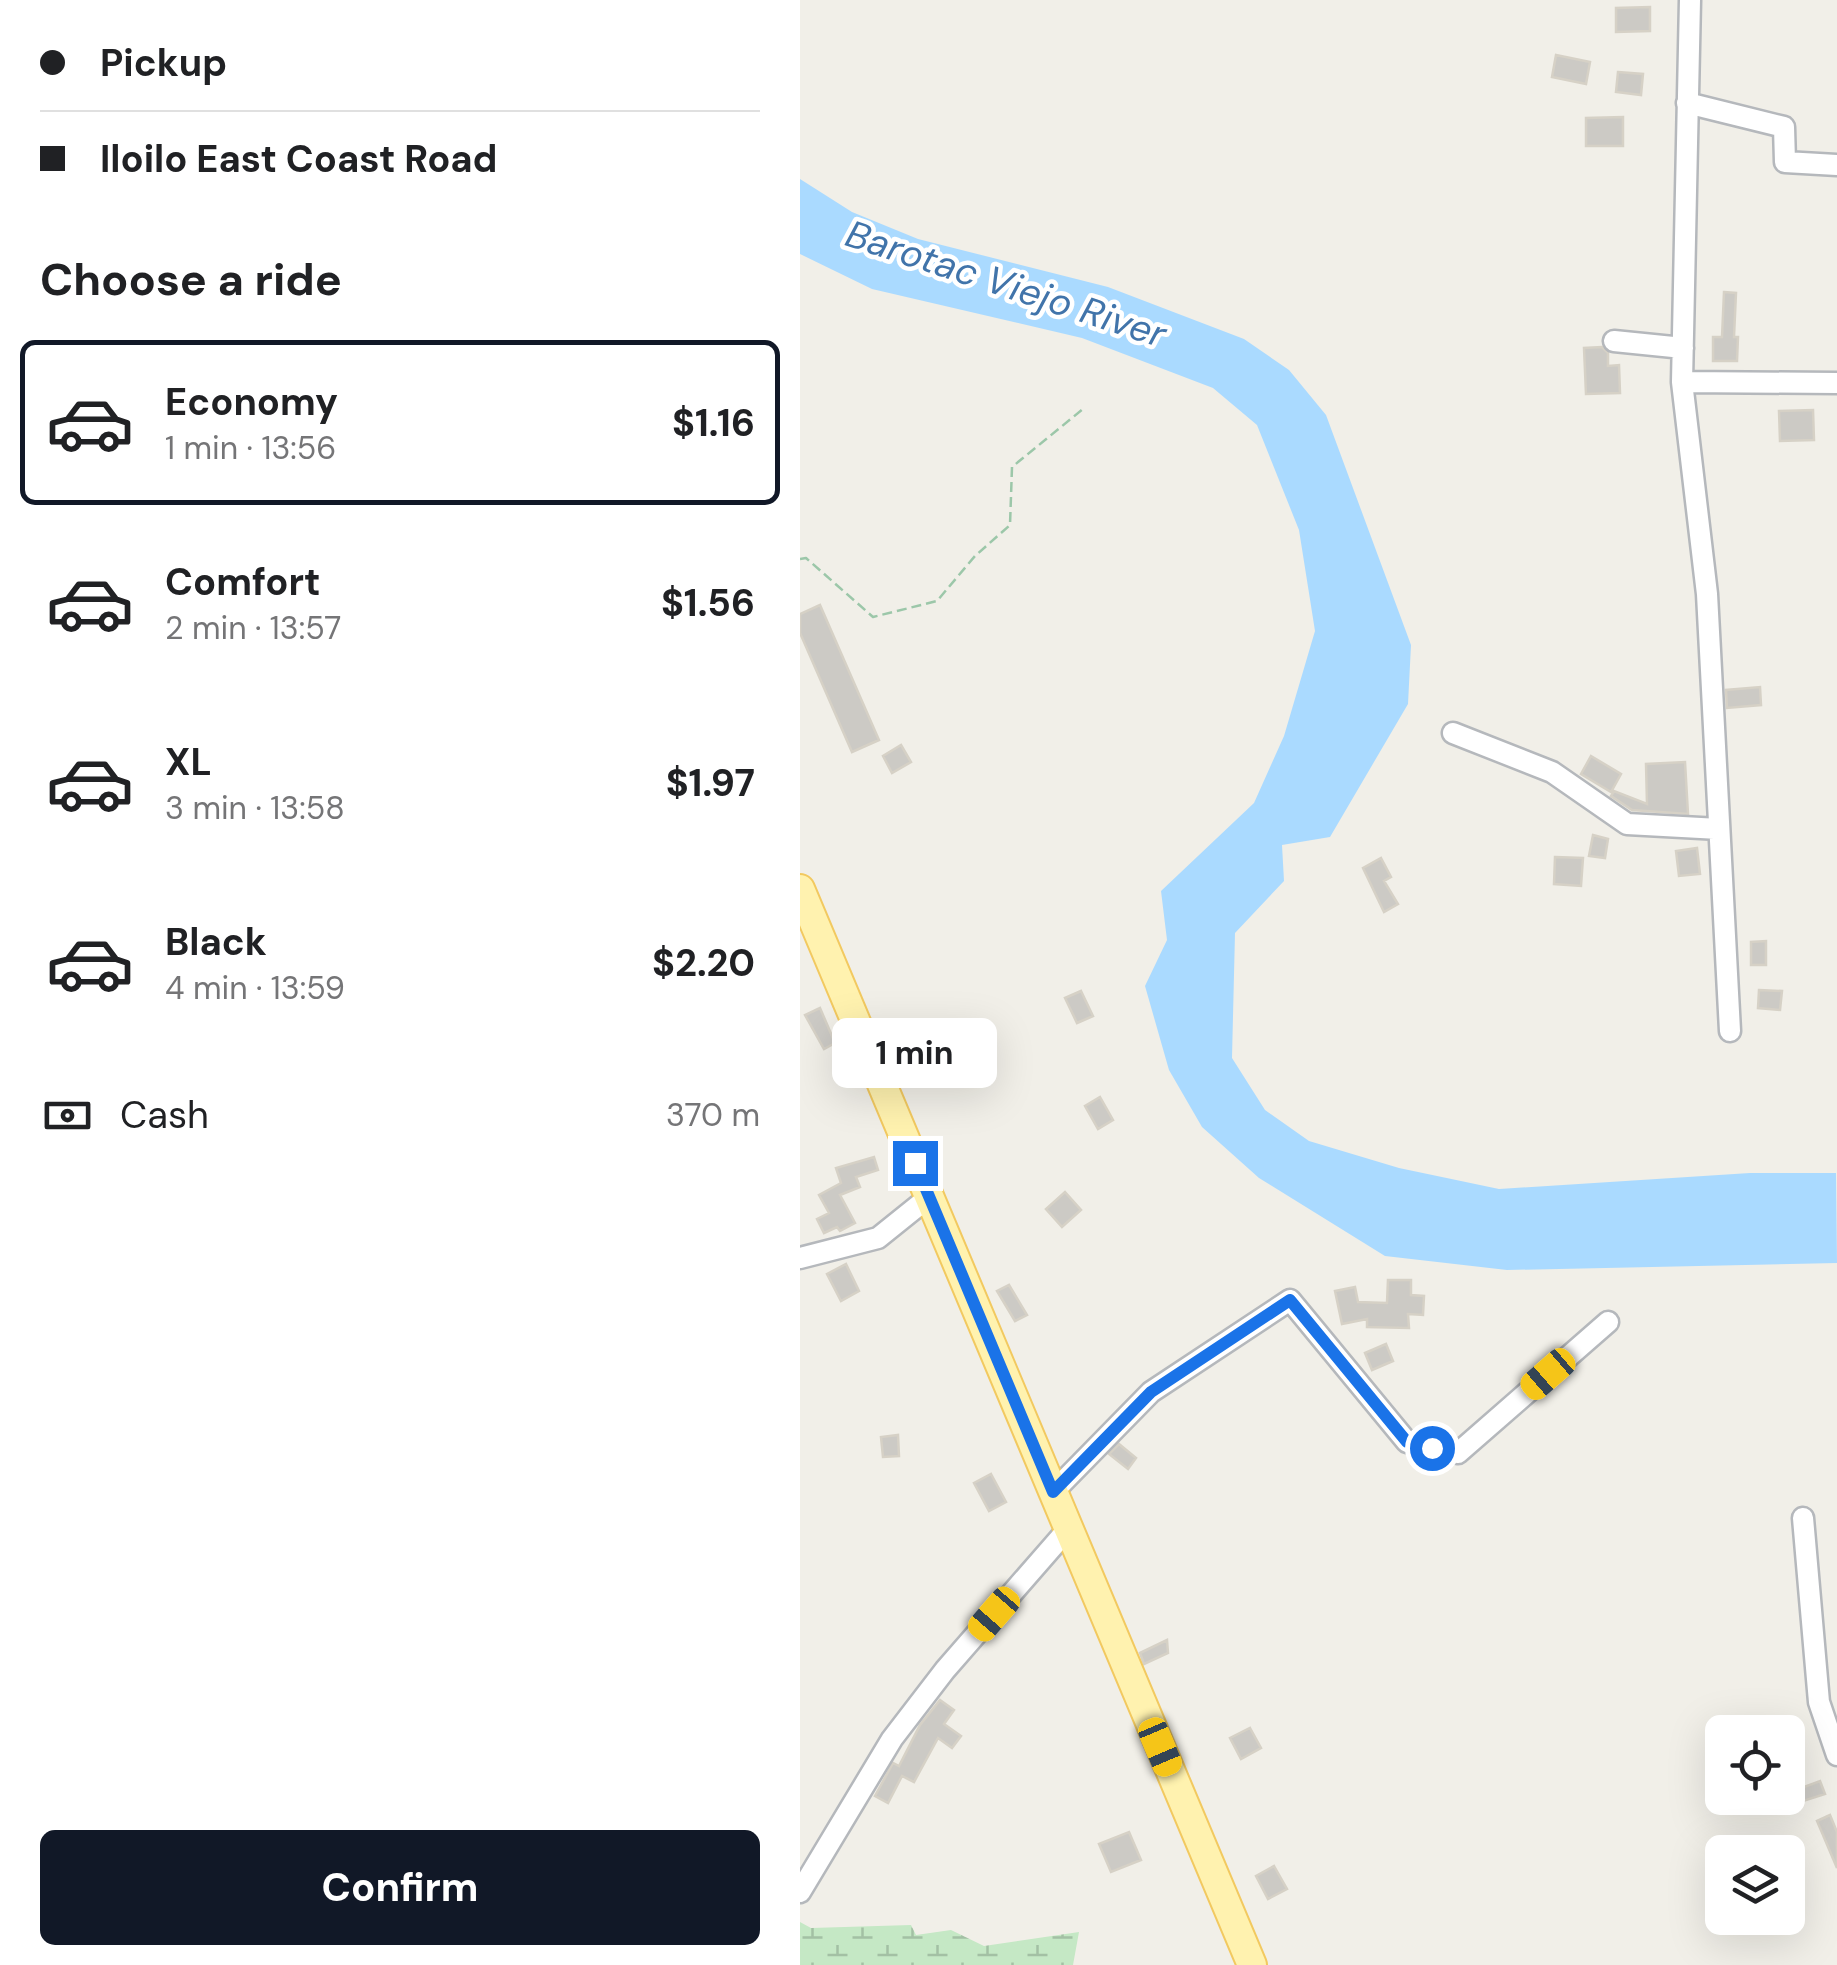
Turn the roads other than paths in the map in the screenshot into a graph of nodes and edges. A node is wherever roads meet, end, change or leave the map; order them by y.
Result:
1 (1690, 0) edge
2 (1687, 103) junction
3 (1837, 165) edge
4 (1614, 341) dead end
5 (1683, 348) junction
6 (1682, 382) junction
7 (1837, 383) edge
8 (1453, 733) dead end
9 (1719, 829) junction
10 (800, 889) edge
11 (1730, 1030) dead end
12 (929, 1197) junction
13 (800, 1258) edge
14 (1608, 1322) dead end
15 (1053, 1492) junction
16 (1803, 1518) dead end
17 (1068, 1529) junction
18 (1837, 1755) edge
19 (800, 1892) edge
20 (1252, 1965) edge

1 - 2 street
2 - 3 street
2 - 5 street
4 - 5 street
5 - 6 street
6 - 7 street
6 - 9 street
8 - 9 street
9 - 11 street
10 - 12 main road
12 - 13 street
12 - 15 main road
14 - 15 street
15 - 17 main road
16 - 18 street
17 - 19 street
17 - 20 main road

